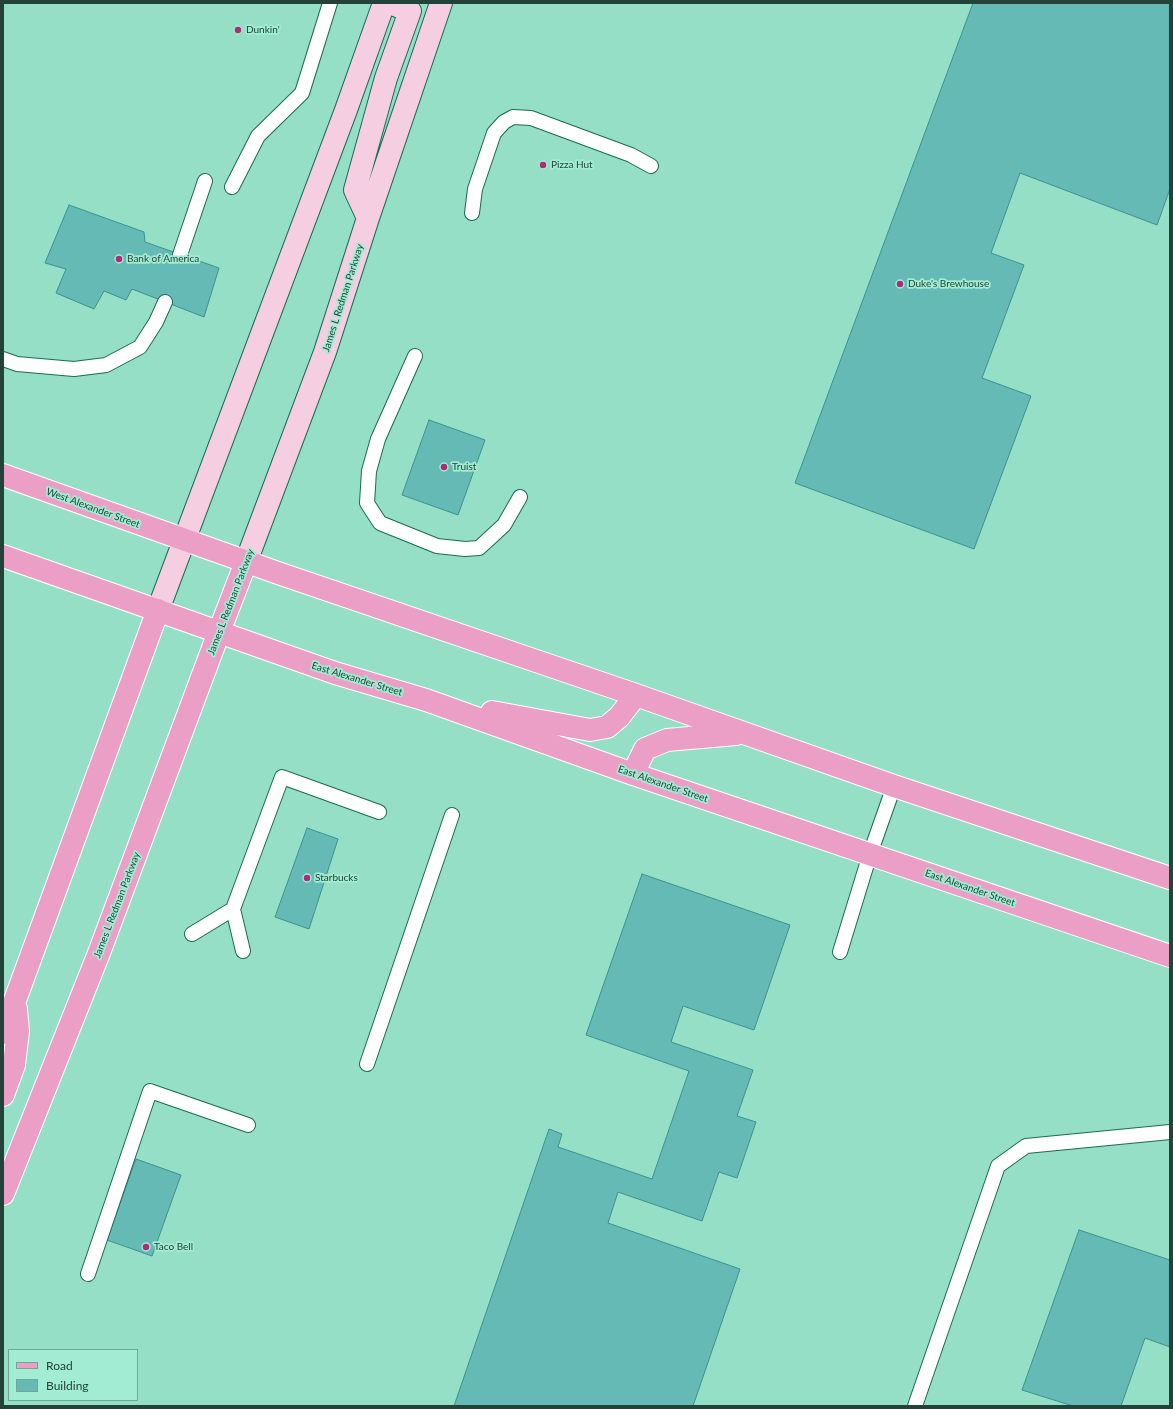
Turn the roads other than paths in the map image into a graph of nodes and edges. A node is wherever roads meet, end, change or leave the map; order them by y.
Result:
1 (330, 3) edge
2 (384, 3) edge
3 (390, 3) edge
4 (441, 3) edge
5 (651, 166) dead end
6 (205, 181) dead end
7 (232, 187) dead end
8 (472, 213) dead end
9 (368, 218) junction
10 (180, 255) dead end
11 (165, 302) dead end
12 (415, 356) dead end
13 (3, 359) edge
14 (3, 475) edge
15 (520, 497) dead end
16 (184, 540) junction
17 (3, 556) edge
18 (246, 562) junction
19 (158, 610) junction
20 (219, 632) junction
21 (636, 695) junction
22 (426, 700) junction
23 (743, 733) junction
24 (633, 774) junction
25 (894, 786) junction
26 (379, 812) dead end
27 (452, 815) dead end
28 (870, 854) junction
29 (1170, 878) edge
30 (233, 909) junction
31 (192, 934) dead end
32 (243, 951) dead end
33 (840, 952) dead end
34 (1170, 956) edge
35 (15, 999) junction
36 (3, 1033) edge
37 (367, 1064) dead end
38 (3, 1096) edge
39 (248, 1125) dead end
40 (1170, 1132) edge
41 (3, 1194) edge
42 (88, 1274) dead end
43 (915, 1406) edge

1 - 7 lane
2 - 16 main road
3 - 9 main road
4 - 9 main road, James L Redman Parkway
5 - 8 lane
6 - 10 lane
9 - 18 main road, James L Redman Parkway
11 - 13 lane
12 - 15 lane
14 - 16 main road, West Alexander Street
16 - 18 main road
16 - 19 main road
17 - 19 main road
18 - 20 main road, James L Redman Parkway
18 - 21 main road
19 - 20 main road, East Alexander Street
19 - 35 main road
20 - 22 main road, East Alexander Street
20 - 41 main road, James L Redman Parkway
21 - 22 main road
21 - 23 main road
22 - 24 main road, East Alexander Street
23 - 24 main road
23 - 25 main road
24 - 28 main road, East Alexander Street
25 - 28 lane
25 - 29 main road
26 - 30 lane
27 - 37 lane
28 - 33 lane
28 - 34 main road, East Alexander Street
30 - 31 lane
30 - 32 lane
35 - 36 main road
35 - 38 main road
39 - 42 lane
40 - 43 lane

